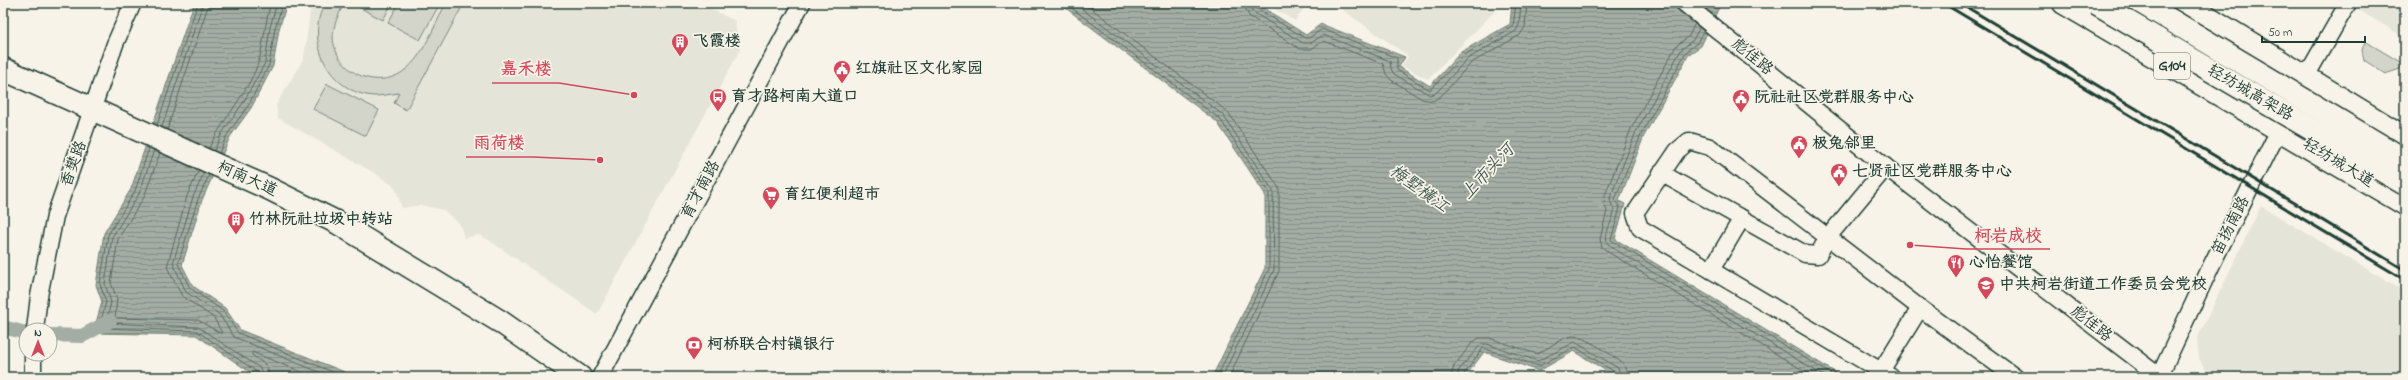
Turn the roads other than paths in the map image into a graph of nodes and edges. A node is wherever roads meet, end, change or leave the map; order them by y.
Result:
1 (133, 3) edge
2 (802, 3) edge
3 (1684, 3) edge
4 (2064, 3) edge
5 (2096, 3) edge
6 (2142, 3) edge
7 (2185, 3) edge
8 (2348, 3) edge
9 (3, 69) edge
10 (2304, 77) junction
11 (93, 110) junction
12 (2280, 128) junction
13 (2405, 138) edge
14 (2405, 160) edge
15 (1886, 167) junction
16 (1661, 174) junction
17 (2405, 184) edge
18 (2405, 204) edge
19 (1742, 218) junction
20 (1828, 237) junction
21 (1710, 270) junction
22 (1920, 308) junction
23 (36, 322) edge
24 (33, 362) edge
25 (1998, 372) edge
26 (1886, 374) edge
27 (33, 377) edge
28 (580, 377) edge
29 (600, 377) edge
30 (2015, 377) edge
31 (2159, 377) edge

1 - 11 street, 香樊路
2 - 29 street, 育才南路
3 - 15 street, 彪佳路
4 - 12 main road, 轻纺城大道 / G104
5 - 17 main road, 轻纺城高架路, bridge
6 - 14 main road, 轻纺城高架路, bridge
7 - 10 main road
8 - 10 street, 笛扬南路
9 - 11 main road, 柯南大道
10 - 12 street, 笛扬南路
10 - 13 main road
11 - 23 street, 香樊路
11 - 28 main road, 柯南大道
12 - 18 main road, 轻纺城大道 / G104
12 - 31 street, 笛扬南路
15 - 20 street
15 - 31 street, 彪佳路
16 - 19 street
16 - 20 street
16 - 21 street
19 - 20 street
19 - 21 street
20 - 22 street
21 - 26 street
22 - 25 street
22 - 26 street
24 - 27 street
25 - 30 street

